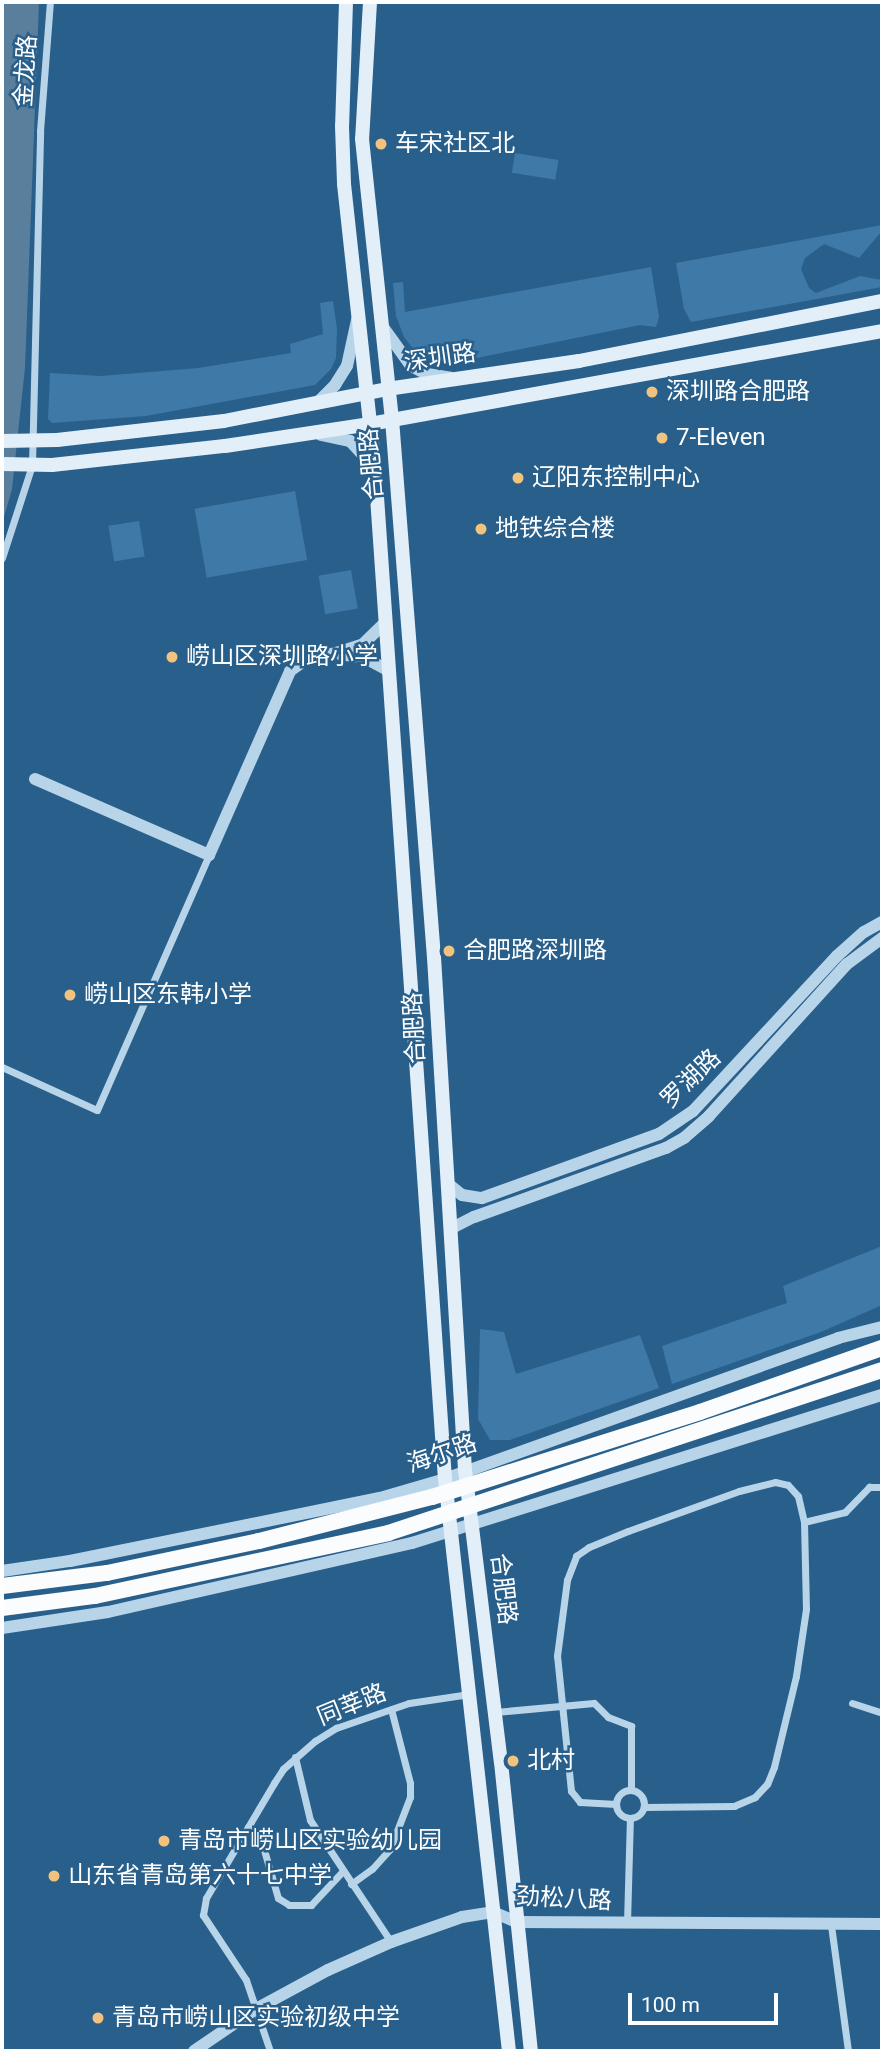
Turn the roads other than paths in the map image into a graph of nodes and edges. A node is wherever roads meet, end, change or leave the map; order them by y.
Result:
1 (50, 2) edge
2 (346, 2) edge
3 (370, 2) edge
4 (882, 300) edge
5 (357, 320) junction
6 (381, 325) junction
7 (882, 331) edge
8 (454, 379) junction
9 (387, 389) junction
10 (365, 394) junction
11 (316, 404) junction
12 (392, 419) junction
13 (370, 424) junction
14 (299, 433) junction
15 (2, 441) edge
16 (27, 442) junction
17 (2, 464) edge
18 (26, 466) junction
19 (375, 468) junction
20 (2, 558) edge
21 (385, 623) junction
22 (336, 653) junction
23 (389, 671) junction
24 (35, 779) dead end
25 (209, 855) junction
26 (882, 922) edge
27 (882, 939) edge
28 (2, 1067) edge
29 (447, 1183) junction
30 (450, 1229) junction
31 (882, 1326) edge
32 (882, 1348) edge
33 (882, 1370) edge
34 (882, 1395) edge
35 (465, 1471) junction
36 (445, 1479) junction
37 (882, 1487) edge
38 (804, 1522) junction
39 (472, 1524) junction
40 (450, 1532) junction
41 (2, 1571) edge
42 (2, 1586) edge
43 (2, 1608) edge
44 (2, 1628) edge
45 (469, 1694) junction
46 (852, 1703) dead end
47 (559, 1706) junction
48 (391, 1709) junction
49 (495, 1712) junction
50 (882, 1713) edge
51 (296, 1757) junction
52 (631, 1790) junction
53 (616, 1804) junction
54 (643, 1807) junction
55 (630, 1818) junction
56 (248, 1827) junction
57 (342, 1872) junction
58 (351, 1884) junction
59 (493, 1912) junction
60 (516, 1922) junction
61 (627, 1923) junction
62 (882, 1924) edge
63 (831, 1925) junction
64 (391, 1942) junction
65 (254, 2010) junction
66 (194, 2051) edge
67 (270, 2051) edge
68 (509, 2051) edge
69 (531, 2051) edge
70 (848, 2051) edge

1 - 16 street, 金龙路
2 - 5 main road, 合肥路
3 - 6 main road, 合肥路
4 - 8 main road, 深圳路
5 - 10 main road, 合肥路
5 - 11 street
6 - 8 street
6 - 9 main road, 合肥路
7 - 12 main road, 深圳路
8 - 9 main road, 深圳路
9 - 10 main road, 深圳路
9 - 12 main road, 合肥路
10 - 11 main road, 深圳路
10 - 13 main road, 合肥路
11 - 16 main road, 深圳路
12 - 13 main road, 深圳路
12 - 29 main road, 合肥路
13 - 14 main road, 深圳路
13 - 19 main road, 合肥路
14 - 18 main road, 深圳路
14 - 19 street
15 - 16 main road, 深圳路
16 - 18 street, 金龙路
17 - 18 main road, 深圳路
18 - 20 street, 金龙路
19 - 21 main road, 合肥路
21 - 22 street
21 - 23 main road, 合肥路
22 - 23 street
22 - 25 street
23 - 36 main road, 合肥路
24 - 25 street
25 - 28 street
26 - 29 street, 罗湖路
27 - 30 street
29 - 30 main road, 合肥路
30 - 35 main road, 合肥路
31 - 35 street, 海尔路
32 - 42 main road, 海尔路, bridge
33 - 43 main road, bridge
34 - 39 street
35 - 36 street, 海尔路
35 - 39 main road, 合肥路
36 - 40 main road, 合肥路
36 - 41 street, 海尔路
37 - 38 street
38 - 47 street
38 - 54 street
39 - 40 street
39 - 49 main road, 合肥路
40 - 44 street
40 - 45 main road, 合肥路
45 - 48 street, 同莘路
45 - 59 main road, 合肥路
46 - 50 street
47 - 49 street
47 - 52 street
47 - 53 street
48 - 51 street, 同莘路
48 - 58 street
49 - 60 main road, 合肥路
51 - 56 street, 同莘路
51 - 57 street
52 - 53 street
52 - 54 street
53 - 55 street
54 - 55 street
55 - 61 street
56 - 57 street
56 - 65 street, 同莘路
57 - 58 street
58 - 64 street
59 - 60 street, 劲松八路
59 - 64 street, 劲松八路
59 - 68 main road, 合肥路
60 - 61 street, 劲松八路
60 - 69 main road, 合肥路
61 - 63 street, 劲松八路
62 - 63 street, 劲松八路
63 - 70 street
64 - 65 street, 劲松八路
65 - 66 street, 劲松八路
65 - 67 street

